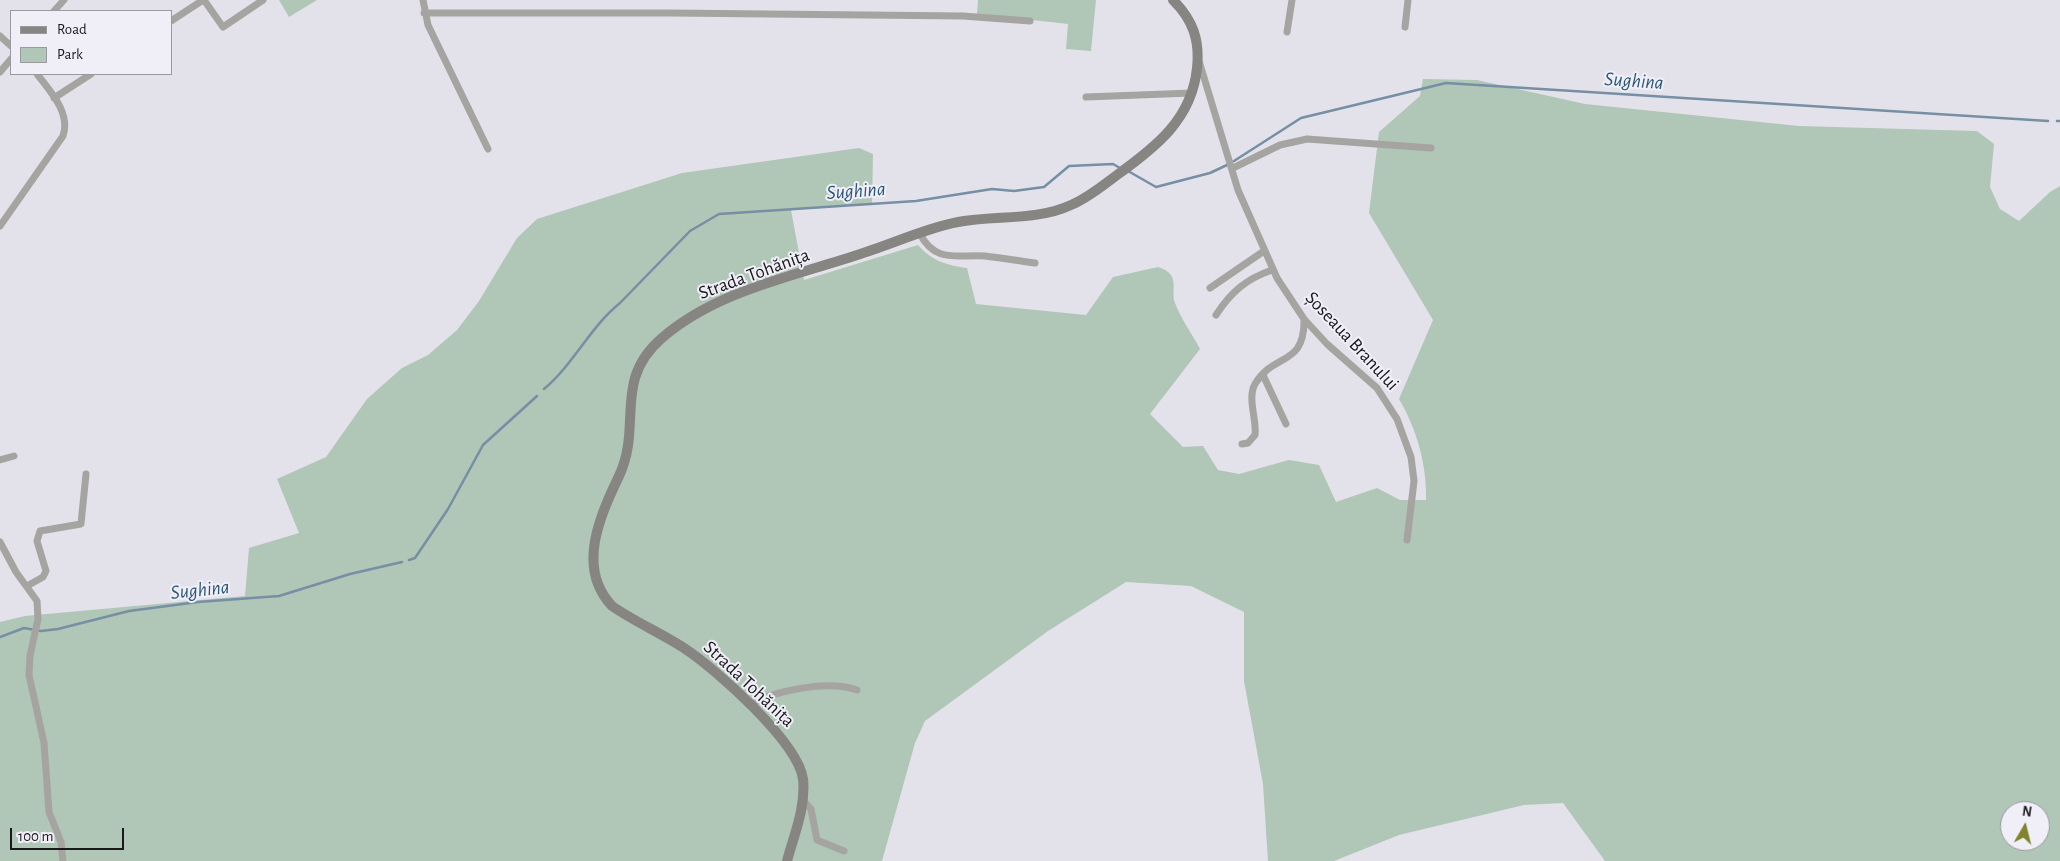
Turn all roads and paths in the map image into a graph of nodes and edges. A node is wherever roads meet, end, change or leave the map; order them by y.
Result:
1 (64, 0) edge
2 (203, 0) edge
3 (263, 0) edge
4 (423, 0) edge
5 (1174, 0) edge
6 (1292, 0) edge
7 (1408, 0) edge
8 (55, 10) edge
9 (424, 13) junction
10 (172, 20) edge
11 (1030, 21) dead end
12 (1405, 28) dead end
13 (1287, 32) dead end
14 (0, 36) edge
15 (10, 45) edge
16 (1198, 59) junction
17 (10, 60) edge
18 (0, 72) edge
19 (38, 75) edge
20 (89, 75) edge
21 (1192, 94) junction
22 (1086, 97) dead end
23 (54, 98) junction
24 (1431, 148) dead end
25 (488, 149) dead end
26 (1233, 168) junction
27 (0, 226) edge
28 (920, 234) junction
29 (870, 251) joint
30 (1264, 251) junction
31 (1035, 263) dead end
32 (1272, 270) junction
33 (1210, 288) dead end
34 (1216, 315) dead end
35 (1304, 320) junction
36 (1263, 375) junction
37 (1286, 424) dead end
38 (1242, 444) dead end
39 (14, 456) dead end
40 (0, 460) edge
41 (86, 474) dead end
42 (1407, 540) dead end
43 (0, 542) edge
44 (27, 586) junction
45 (857, 690) dead end
46 (749, 705) junction
47 (803, 800) junction
48 (844, 851) dead end
49 (63, 861) edge
50 (787, 861) edge

1 - 8 street
2 - 3 street
2 - 10 street
4 - 9 street
5 - 16 main road, Șoseaua Branului
6 - 13 street
7 - 12 street
9 - 11 street
9 - 25 street
14 - 15 street
16 - 21 main road, Șoseaua Branului
16 - 26 street, Șoseaua Branului
17 - 18 street
19 - 23 street
20 - 23 street
21 - 22 street
21 - 28 main road, Șoseaua Branului
23 - 27 street
24 - 26 street
26 - 30 street, Șoseaua Branului
28 - 29 main road, Șoseaua Branului
28 - 31 street
29 - 46 main road, Strada Tohănița
30 - 32 street, Șoseaua Branului
30 - 33 street
32 - 34 street
32 - 35 street, Șoseaua Branului
35 - 36 street
35 - 42 street, Șoseaua Branului
36 - 37 street
36 - 38 street
39 - 40 street
41 - 44 street
43 - 44 street
44 - 49 street
45 - 46 street
46 - 47 main road, Strada Tohănița
47 - 48 street
47 - 50 main road, Strada Tohănița

